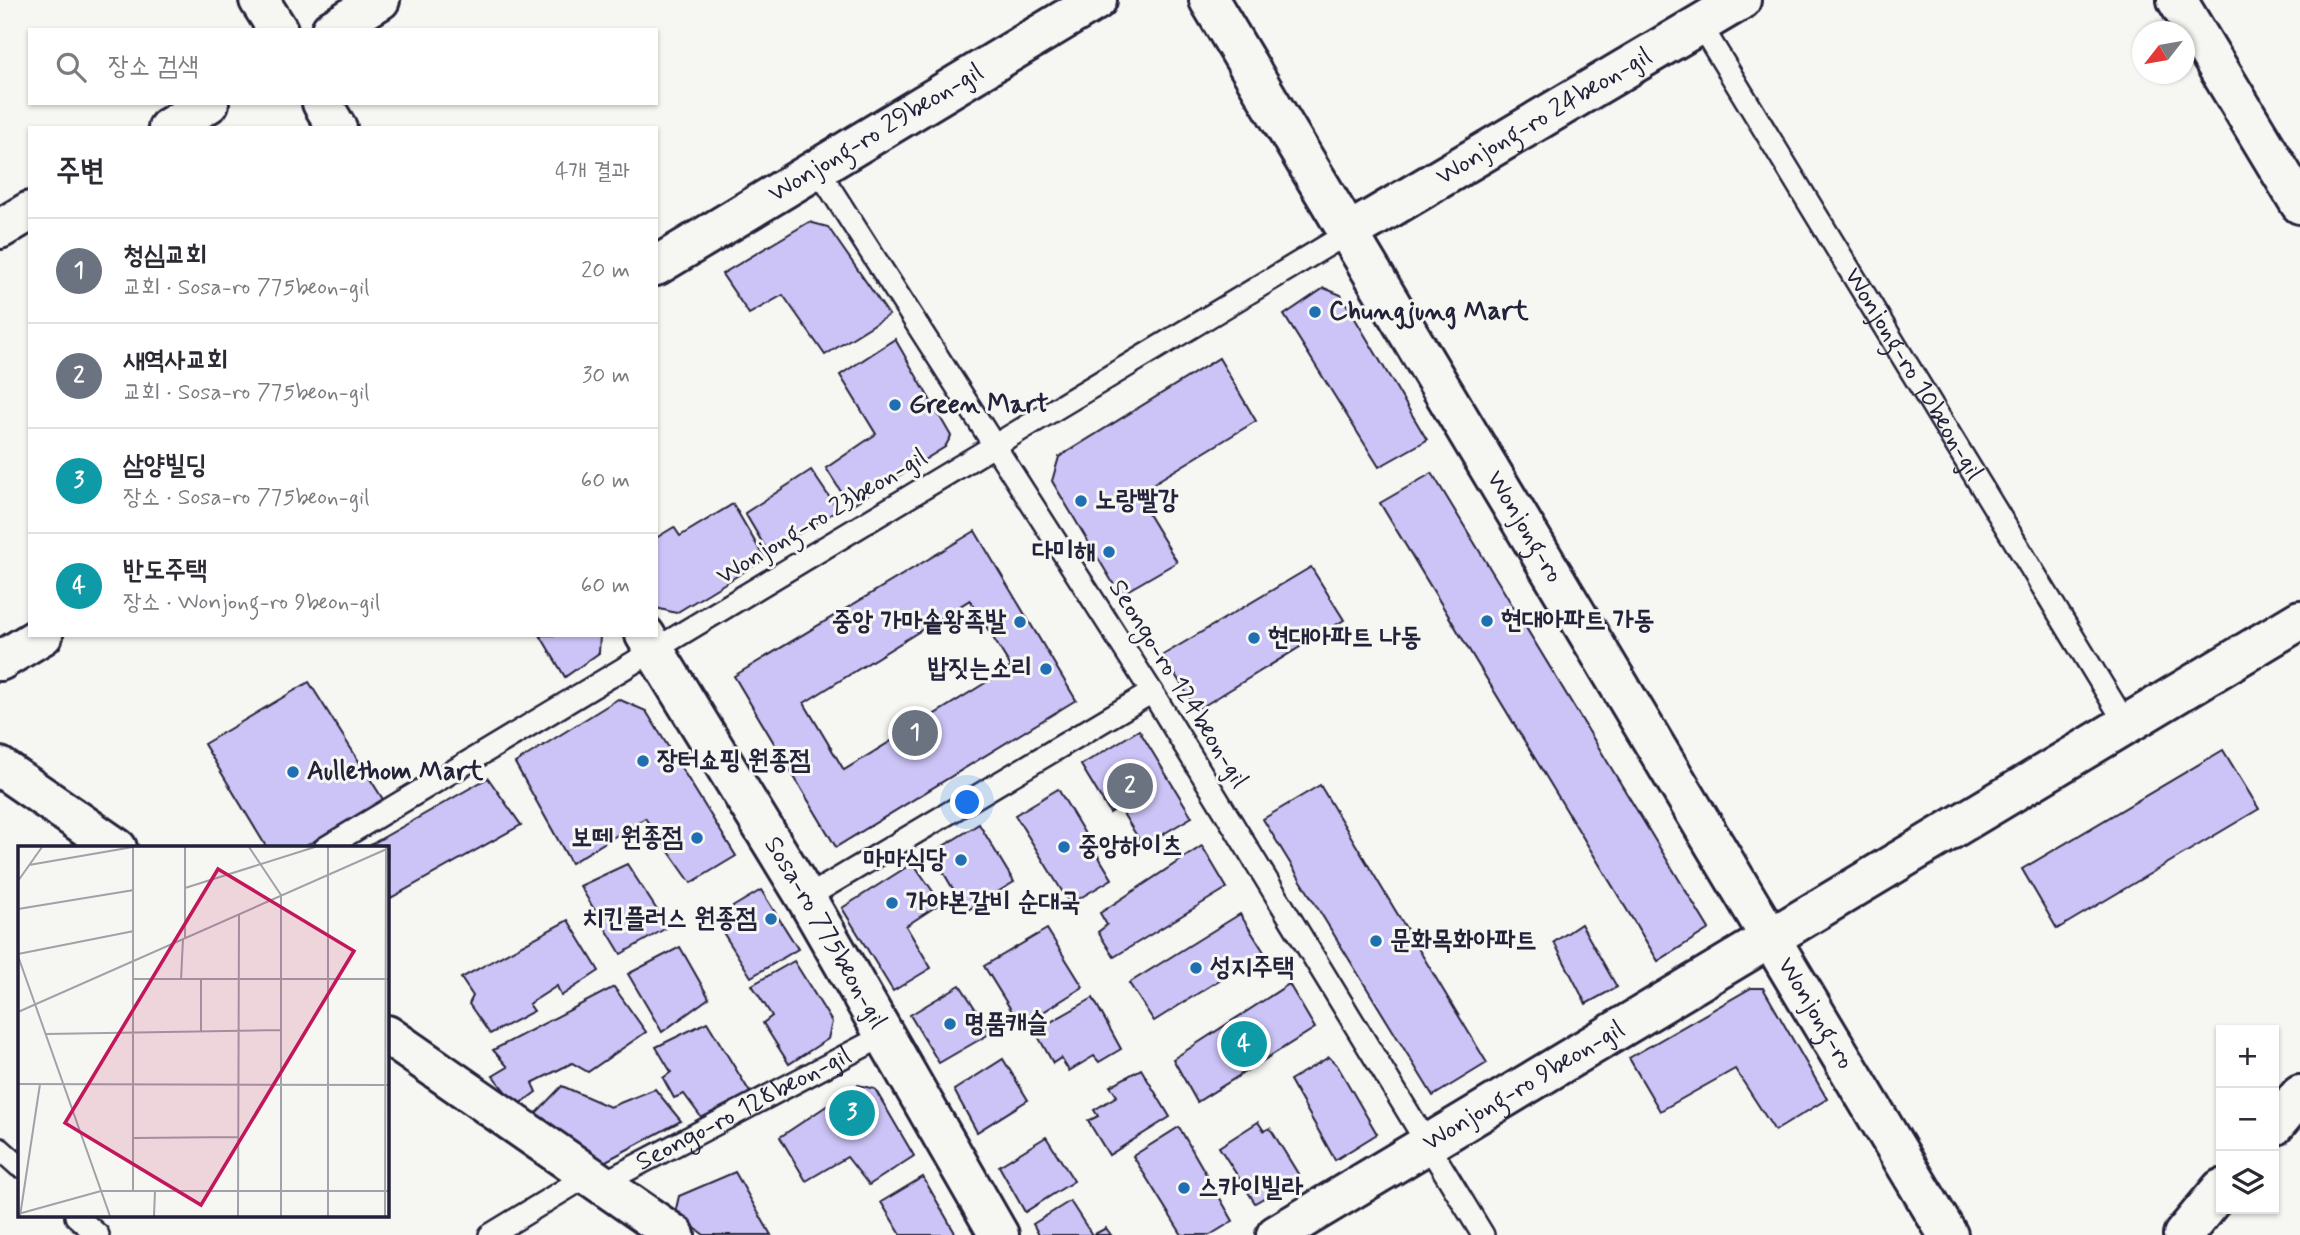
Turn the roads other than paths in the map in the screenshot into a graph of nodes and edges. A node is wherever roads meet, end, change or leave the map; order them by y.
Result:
1 (259, 0) edge
2 (380, 0) edge
3 (1097, 0) edge
4 (1209, 0) edge
5 (1741, 0) edge
6 (2177, 0) edge
7 (1700, 24) junction
8 (277, 28) edge
9 (334, 28) edge
10 (206, 105) edge
11 (323, 105) edge
12 (172, 126) edge
13 (336, 126) edge
14 (817, 169) junction
15 (2300, 204) edge
16 (28, 212) edge
17 (0, 229) edge
18 (1348, 233) junction
19 (658, 265) edge
20 (994, 446) junction
21 (2300, 621) edge
22 (40, 637) edge
23 (650, 643) edge
24 (0, 661) edge
25 (1152, 692) junction
26 (2126, 724) junction
27 (0, 767) edge
28 (114, 846) edge
29 (328, 846) edge
30 (806, 898) junction
31 (1770, 938) junction
32 (885, 1035) junction
33 (388, 1036) edge
34 (2300, 1095) edge
35 (2279, 1120) edge
36 (1428, 1143) junction
37 (0, 1149) edge
38 (18, 1165) edge
39 (595, 1179) junction
40 (2216, 1195) edge
41 (78, 1218) edge
42 (98, 1235) edge
43 (490, 1235) edge
44 (675, 1235) edge
45 (999, 1235) edge
46 (1276, 1235) edge
47 (1483, 1235) edge
48 (1948, 1235) edge
49 (2183, 1235) edge

1 - 8 street
2 - 9 street
3 - 14 street, Wonjong-ro 29beon-gil
4 - 18 street, Wonjong-ro
5 - 7 street, Wonjong-ro 24beon-gil
6 - 15 street
7 - 18 street, Wonjong-ro 24beon-gil
7 - 26 lane, Wonjong-ro 10beon-gil
10 - 12 street
11 - 13 street
14 - 19 street, Wonjong-ro 29beon-gil
14 - 20 lane, Seongo-ro 124beon-gil
16 - 17 street
18 - 20 lane, Wonjong-ro 23beon-gil
18 - 31 street, Wonjong-ro
20 - 23 lane, Wonjong-ro 23beon-gil
20 - 25 lane, Seongo-ro 124beon-gil
21 - 26 street
22 - 24 street
23 - 29 lane, Wonjong-ro 23beon-gil
23 - 30 street, Sosa-ro 775beon-gil
25 - 30 lane
25 - 36 lane, Seongo-ro 124beon-gil
26 - 31 street
27 - 28 street
30 - 32 street, Sosa-ro 775beon-gil
31 - 36 street, Wonjong-ro 9beon-gil
31 - 48 street, Wonjong-ro
32 - 39 lane, Seongo-ro 128beon-gil
32 - 45 street, Sosa-ro 775beon-gil
33 - 39 street, Seongo-ro 128beon-gil
34 - 35 street
36 - 46 street, Wonjong-ro 9beon-gil
36 - 47 lane, Seongo-ro 124beon-gil
37 - 38 lane
39 - 43 lane, Seongo-ro 128beon-gil
39 - 44 street, Seongo-ro 128beon-gil
40 - 49 street
41 - 42 lane

